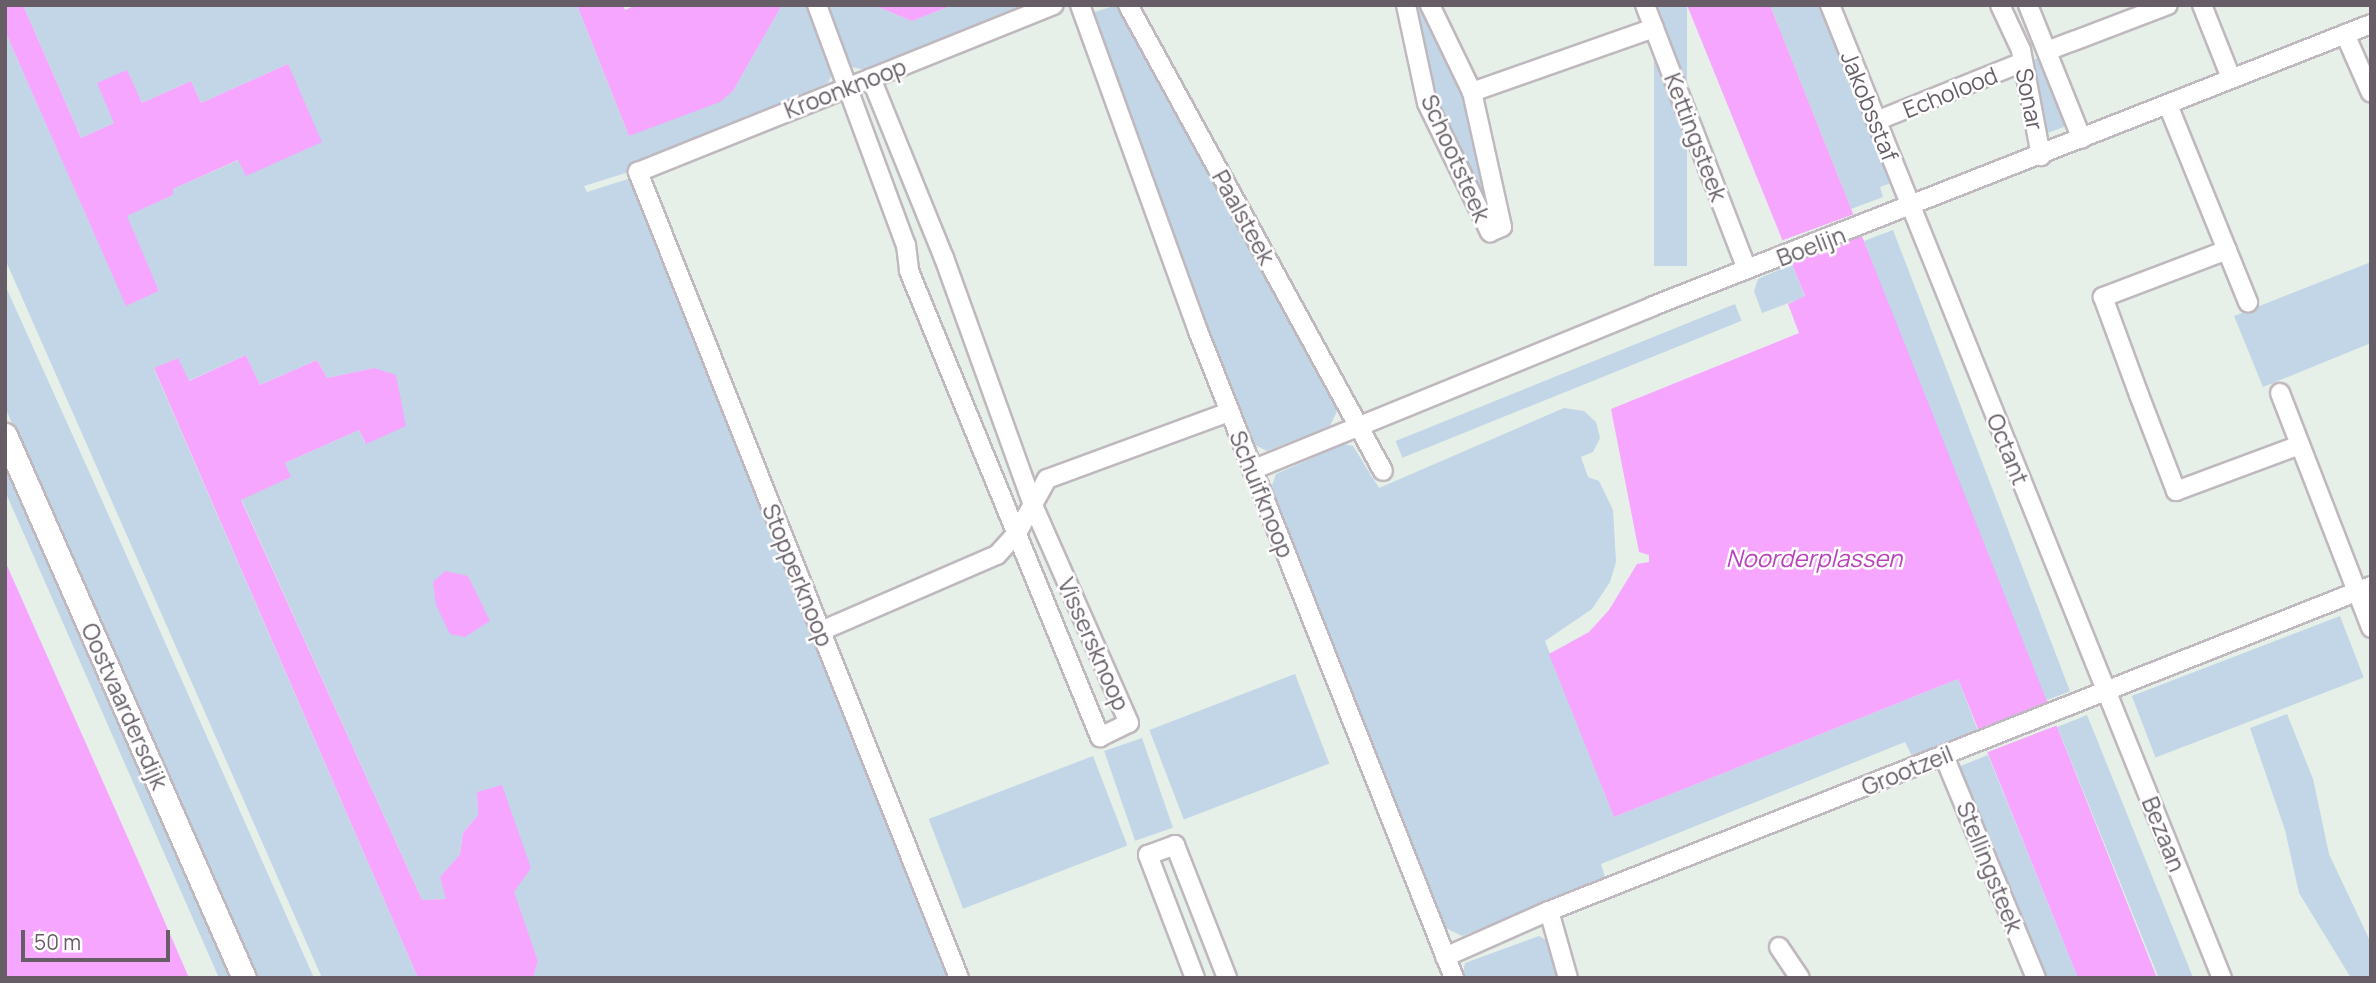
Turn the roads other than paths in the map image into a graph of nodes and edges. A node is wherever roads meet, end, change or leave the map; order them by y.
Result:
1 (817, 5) edge
2 (1054, 5) edge
3 (1080, 5) edge
4 (1128, 5) edge
5 (1406, 5) edge
6 (1430, 5) edge
7 (1645, 5) edge
8 (1830, 5) edge
9 (2000, 5) edge
10 (2028, 5) edge
11 (2168, 5) edge
12 (2202, 5) edge
13 (2371, 24) edge
14 (1654, 28) junction
15 (2345, 34) junction
16 (2047, 51) junction
17 (2023, 62) junction
18 (871, 78) junction
19 (2231, 78) junction
20 (848, 86) junction
21 (1472, 92) junction
22 (2371, 93) edge
23 (2168, 105) junction
24 (1876, 121) junction
25 (2082, 139) junction
26 (2041, 156) junction
27 (638, 172) joint
28 (1910, 207) junction
29 (2227, 250) junction
30 (1747, 269) junction
31 (2248, 302) dead end
32 (2280, 393) dead end
33 (1229, 412) junction
34 (1361, 427) junction
35 (5, 435) edge
36 (2300, 445) junction
37 (1252, 470) junction
38 (1383, 471) dead end
39 (1033, 505) junction
40 (1017, 533) junction
41 (2363, 588) edge
42 (2371, 628) edge
43 (821, 631) junction
44 (2105, 691) junction
45 (1944, 756) junction
46 (1549, 911) junction
47 (1446, 957) junction
48 (244, 978) edge
49 (959, 978) edge
50 (1195, 978) edge
51 (1227, 978) edge
52 (1454, 978) edge
53 (1568, 978) edge
54 (1786, 978) edge
55 (1800, 978) edge
56 (2036, 978) edge
57 (2222, 978) edge

1 - 20 street, Vissersknoop
2 - 18 street, Kroonknoop
3 - 33 street, Schuifknoop
4 - 34 street, Paalsteek
5 - 21 street, Schootsteek
6 - 21 street, Schootsteek
7 - 14 street, Kettingsteek
8 - 24 street, Jakobsstaf
9 - 17 street, Sonar
10 - 16 street, Sonar
11 - 16 street
12 - 19 street
13 - 15 street, Boelijn
14 - 21 street
14 - 30 street, Kettingsteek
15 - 19 street, Boelijn
15 - 22 street
16 - 25 street, Sonar
17 - 24 street, Echolood
17 - 26 street, Sonar
18 - 20 street, Kroonknoop
18 - 39 street, Vissersknoop
19 - 23 street, Boelijn
20 - 27 street, Kroonknoop
20 - 40 street, Vissersknoop
23 - 25 street, Boelijn
23 - 29 street
24 - 28 street, Jakobsstaf
25 - 26 street, Boelijn
26 - 28 street, Boelijn
27 - 43 street, Stopperknoop
28 - 30 street, Boelijn
28 - 44 street, Octant
29 - 31 street
29 - 36 street
30 - 34 street, Boelijn
32 - 36 street
33 - 37 street, Schuifknoop
33 - 39 street
34 - 37 street, Boelijn
34 - 38 street, Paalsteek
35 - 48 main road, Oostvaardersdijk
36 - 41 street
37 - 47 street, Schuifknoop
39 - 40 street
39 - 40 street, Vissersknoop
40 - 43 street
41 - 42 street
41 - 44 street, Grootzeil
43 - 49 street, Stopperknoop
44 - 45 street, Grootzeil
44 - 57 street, Bezaan
45 - 46 street, Grootzeil
45 - 56 street, Stellingsteek
46 - 47 street, Grootzeil
46 - 53 street
47 - 52 street, Schuifknoop
50 - 51 street
54 - 55 street

